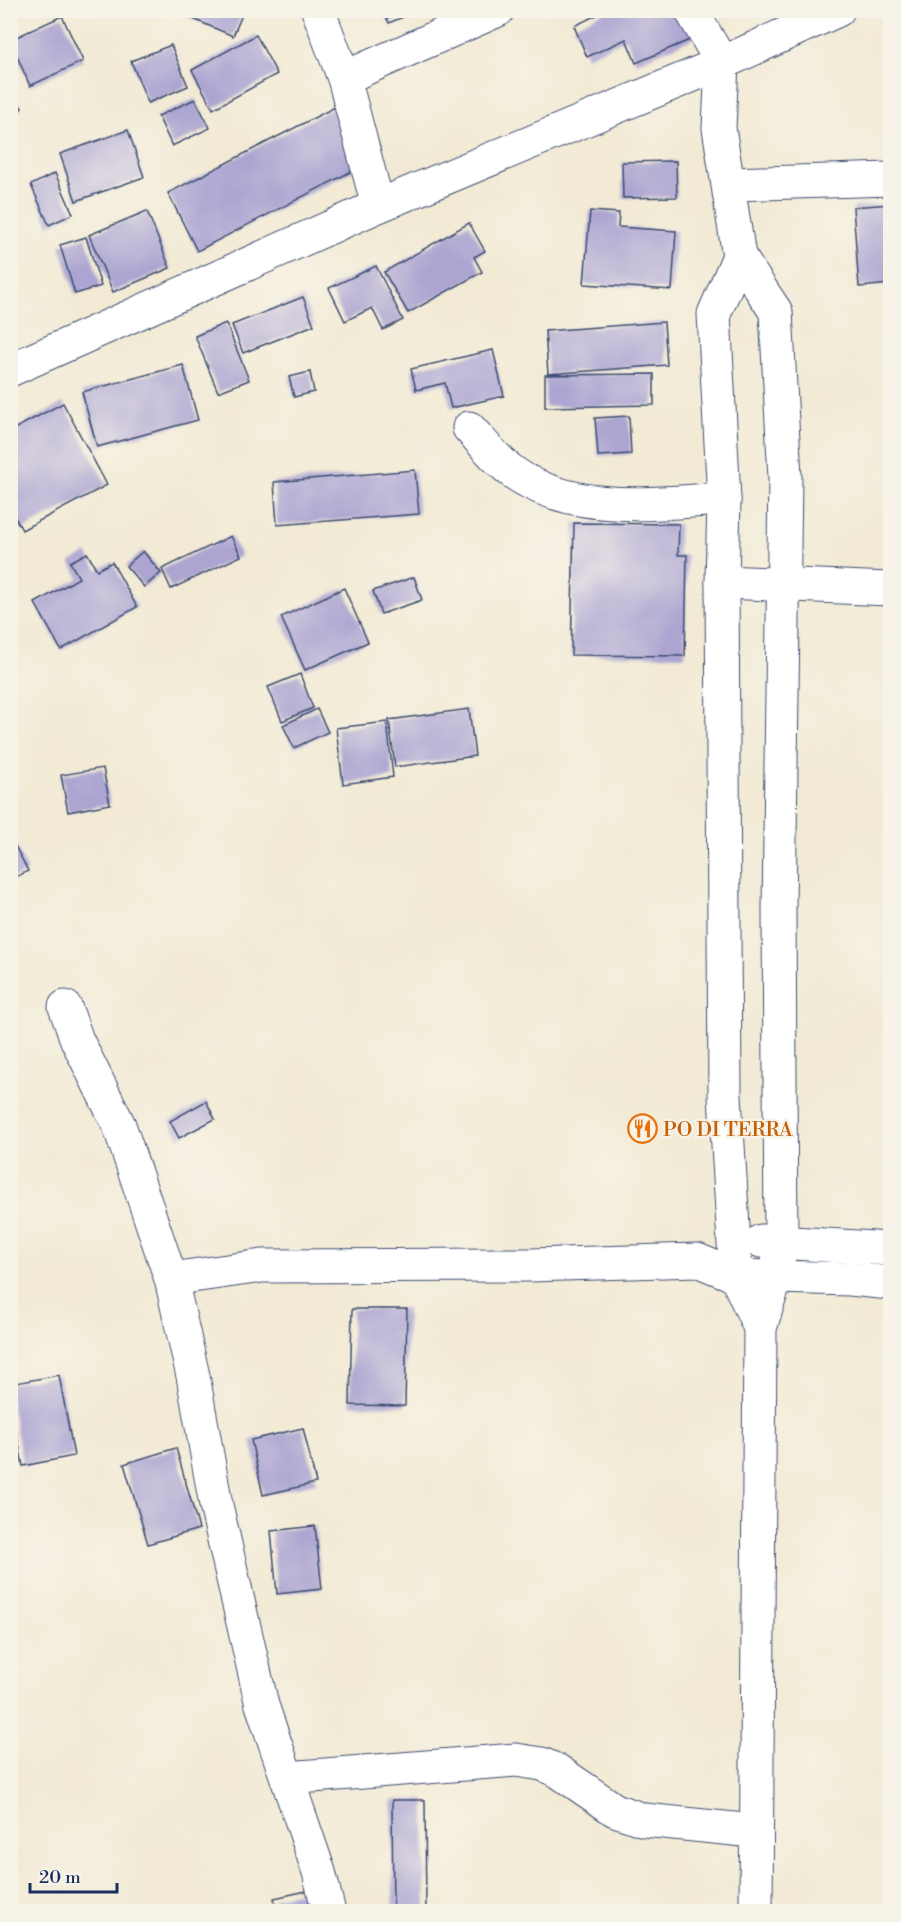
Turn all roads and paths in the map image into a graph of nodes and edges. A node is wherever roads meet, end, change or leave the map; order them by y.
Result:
1 (318, 10) edge
2 (498, 10) edge
3 (691, 10) edge
4 (838, 10) edge
5 (722, 63) junction
6 (344, 78) junction
7 (891, 179) edge
8 (730, 184) junction
9 (378, 206) junction
10 (739, 256) junction
11 (10, 370) edge
12 (469, 428) dead end
13 (724, 499) junction
14 (722, 582) junction
15 (781, 586) junction
16 (891, 590) edge
17 (65, 1007) dead end
18 (736, 1240) junction
19 (781, 1241) junction
20 (891, 1249) edge
21 (697, 1260) junction
22 (736, 1276) junction
23 (776, 1277) junction
24 (171, 1279) junction
25 (891, 1283) edge
26 (760, 1328) junction
27 (287, 1778) junction
28 (754, 1831) junction
29 (329, 1911) edge
30 (756, 1911) edge

1 - 6 street
2 - 6 street
3 - 5 street
4 - 5 street
5 - 8 street
5 - 9 street
6 - 9 street
7 - 8 street
8 - 10 street
9 - 11 street
10 - 13 street
10 - 15 street
12 - 13 street
13 - 14 street
14 - 15 street
14 - 18 street
15 - 16 street
15 - 19 street
17 - 24 street
18 - 19 street
18 - 21 street
18 - 22 street
19 - 20 street
19 - 23 street
21 - 22 street
21 - 24 street
22 - 23 street
22 - 26 street
23 - 25 street
23 - 26 street
24 - 27 street
26 - 28 street
27 - 28 street
27 - 29 street
28 - 30 street

